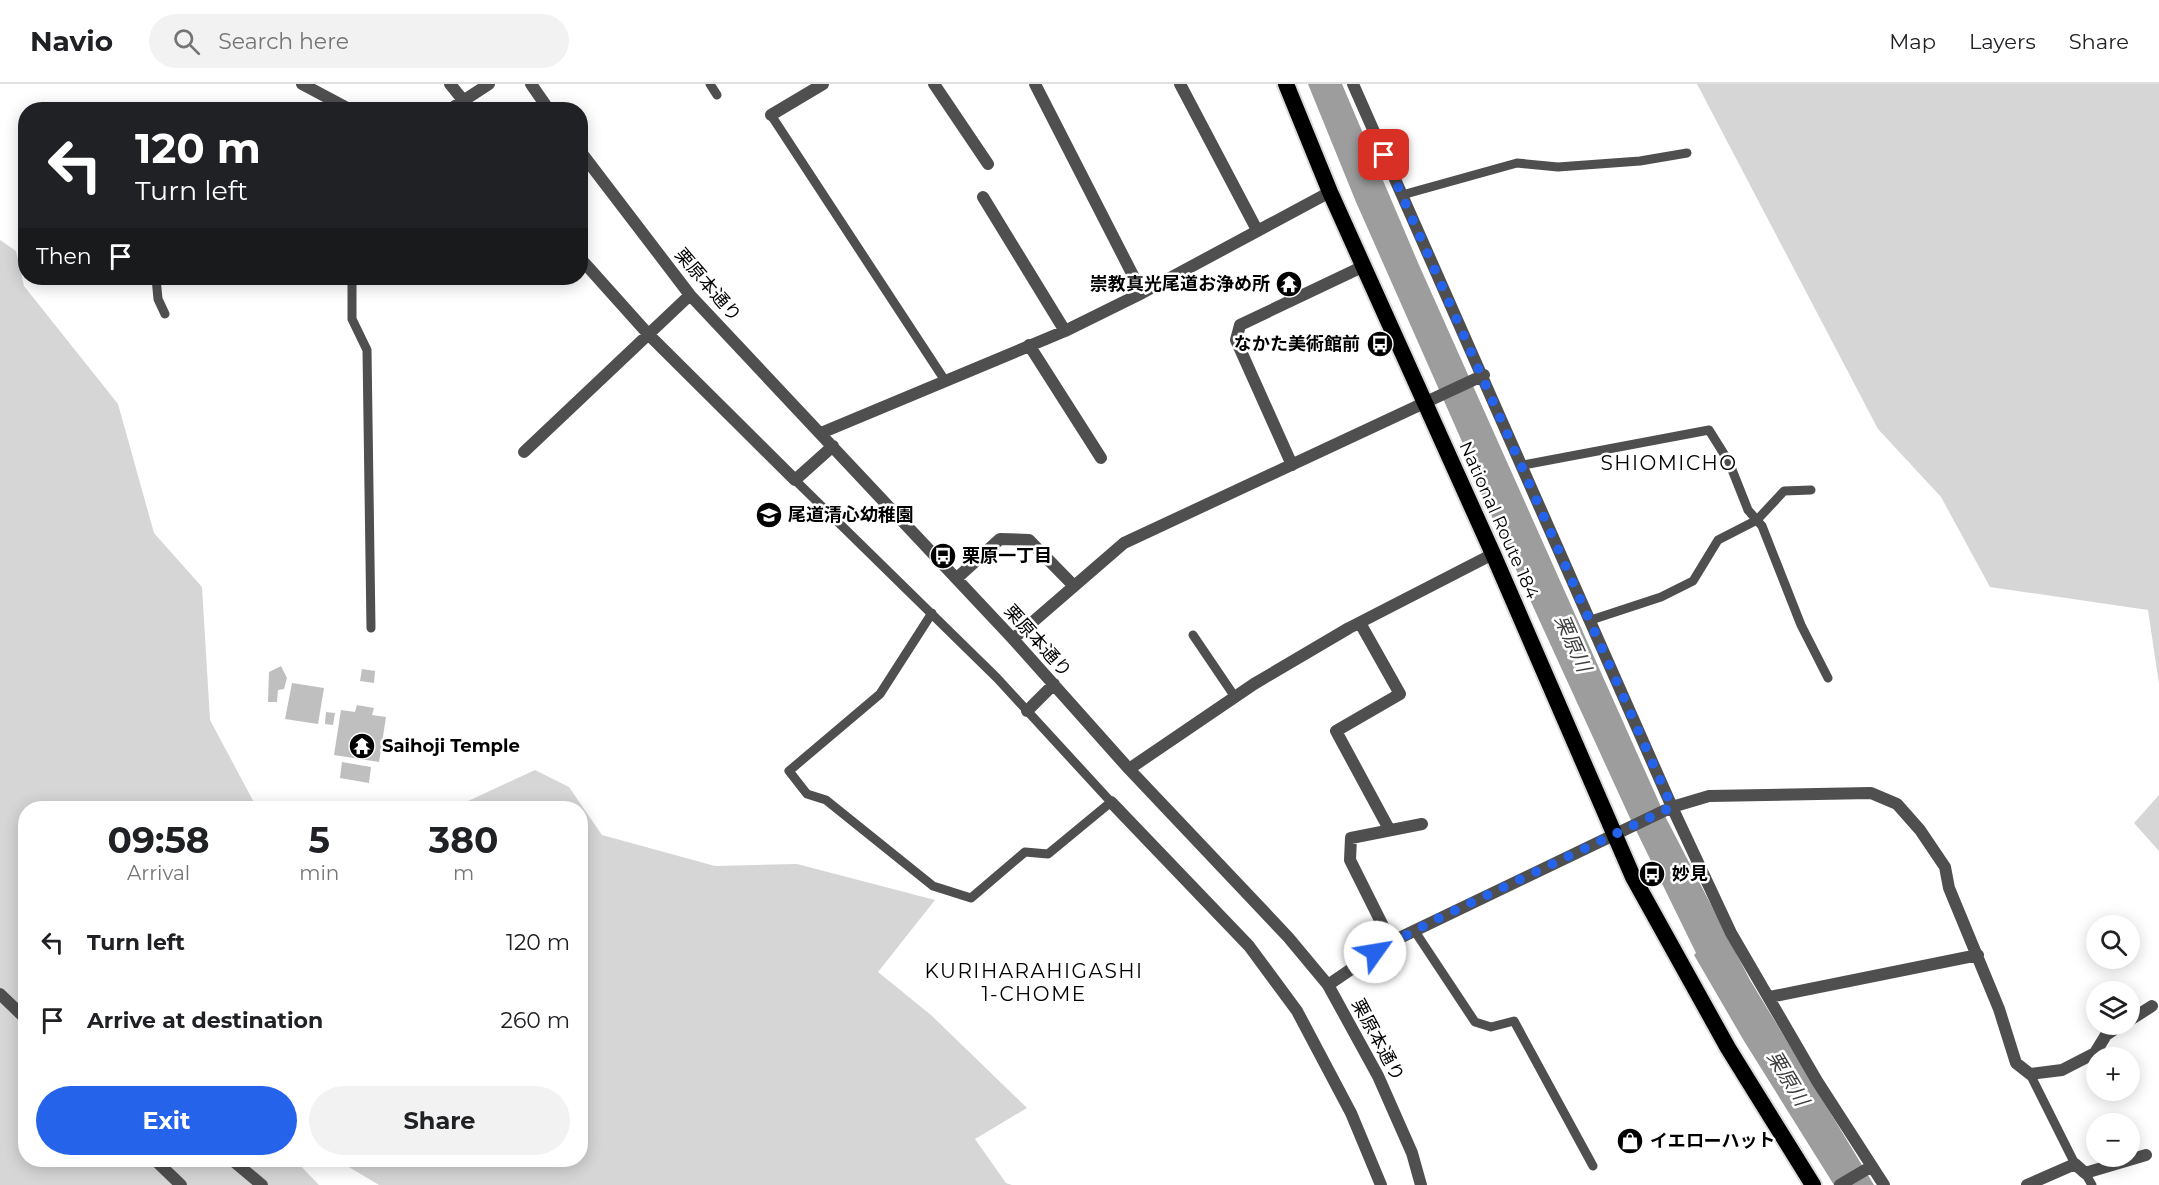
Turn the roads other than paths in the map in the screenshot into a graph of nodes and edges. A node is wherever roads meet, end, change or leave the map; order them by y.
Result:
1 (302, 84) edge
2 (450, 84) edge
3 (489, 84) edge
4 (531, 84) edge
5 (710, 84) edge
6 (823, 84) edge
7 (934, 84) edge
8 (1035, 84) edge
9 (1180, 84) edge
10 (1286, 84) edge
11 (1353, 84) edge
12 (717, 95) dead end
13 (336, 102) edge
14 (465, 102) edge
15 (472, 102) edge
16 (543, 102) edge
17 (771, 115) joint
18 (1687, 153) dead end
19 (588, 162) edge
20 (988, 164) dead end
21 (1330, 192) junction
22 (1402, 195) junction
23 (983, 197) dead end
24 (1257, 230) junction
25 (588, 267) edge
26 (1364, 267) junction
27 (157, 285) edge
28 (352, 285) edge
29 (1142, 293) junction
30 (690, 295) junction
31 (165, 314) dead end
32 (1065, 331) junction
33 (649, 335) junction
34 (1029, 345) junction
35 (1478, 378) junction
36 (944, 379) junction
37 (1425, 403) junction
38 (821, 433) junction
39 (833, 446) junction
40 (524, 452) dead end
41 (1101, 459) dead end
42 (1292, 465) junction
43 (1523, 465) junction
44 (795, 480) junction
45 (1811, 490) dead end
46 (1757, 520) junction
47 (1493, 554) junction
48 (957, 578) junction
49 (1074, 586) junction
50 (932, 613) junction
51 (1591, 620) junction
52 (1360, 622) junction
53 (371, 628) dead end
54 (1193, 635) dead end
55 (1013, 639) junction
56 (1828, 678) dead end
57 (1054, 684) junction
58 (1235, 697) junction
59 (1027, 711) junction
60 (1129, 769) junction
61 (1111, 802) junction
62 (1667, 809) junction
63 (1422, 824) dead end
64 (1389, 829) junction
65 (1615, 832) junction
66 (1414, 930) junction
67 (1391, 942) junction
68 (1978, 955) junction
69 (1328, 985) junction
70 (0, 994) edge
71 (1770, 997) junction
72 (2152, 1006) dead end
73 (18, 1011) edge
74 (2140, 1014) edge
75 (2106, 1035) edge
76 (2030, 1074) junction
77 (2146, 1155) dead end
78 (2075, 1164) junction
79 (1593, 1166) dead end
80 (162, 1167) edge
81 (240, 1167) edge
82 (1869, 1168) junction
83 (2085, 1173) junction
84 (181, 1185) edge
85 (262, 1185) edge
86 (1381, 1185) edge
87 (1421, 1185) edge
88 (1813, 1185) edge
89 (1840, 1185) edge
90 (1884, 1185) edge
91 (2027, 1185) edge
92 (2092, 1185) edge

1 - 13 street
2 - 14 street
3 - 15 street
4 - 16 street
5 - 12 lane
6 - 17 street
7 - 20 street
8 - 29 street
9 - 24 street
10 - 21 highway, National Route 184
11 - 22 street
17 - 36 lane
18 - 22 lane
19 - 30 street, 栗原本通り
21 - 24 street
21 - 26 highway, National Route 184
22 - 35 street
23 - 32 street
24 - 29 street
25 - 33 street
26 - 37 highway, National Route 184
26 - 42 street
27 - 31 lane
28 - 53 lane
29 - 32 street
30 - 33 street
30 - 38 street, 栗原本通り
32 - 34 street
33 - 40 street
33 - 44 street
34 - 36 street
34 - 41 street
35 - 37 street
35 - 43 street
36 - 38 street
37 - 42 street
37 - 47 highway, National Route 184
38 - 39 street, 栗原本通り
39 - 44 street
39 - 48 street, 栗原本通り
42 - 49 street
43 - 46 lane
43 - 51 street
44 - 50 lane
45 - 46 lane
46 - 51 lane
46 - 56 lane
47 - 52 street
47 - 65 highway, National Route 184
48 - 49 street
48 - 55 street, 栗原本通り
49 - 55 street
50 - 59 lane
50 - 61 lane
51 - 62 street
52 - 58 street
52 - 64 street
54 - 58 lane
55 - 57 street, 栗原本通り
57 - 59 street
57 - 60 street, 栗原本通り
58 - 60 street
59 - 61 lane
60 - 69 street, 栗原本通り
61 - 86 street
62 - 65 street
62 - 68 street
62 - 71 street
63 - 64 street
64 - 67 street
65 - 66 street
65 - 88 highway, National Route 184
66 - 67 street
66 - 79 lane
67 - 69 street
68 - 71 street
68 - 76 street
69 - 87 street, 栗原本通り
70 - 73 street
71 - 82 street
72 - 74 street
75 - 76 street
76 - 78 lane
77 - 83 street
78 - 83 street
78 - 91 street
80 - 84 street
81 - 85 street
82 - 89 street
82 - 90 street
83 - 92 lane

